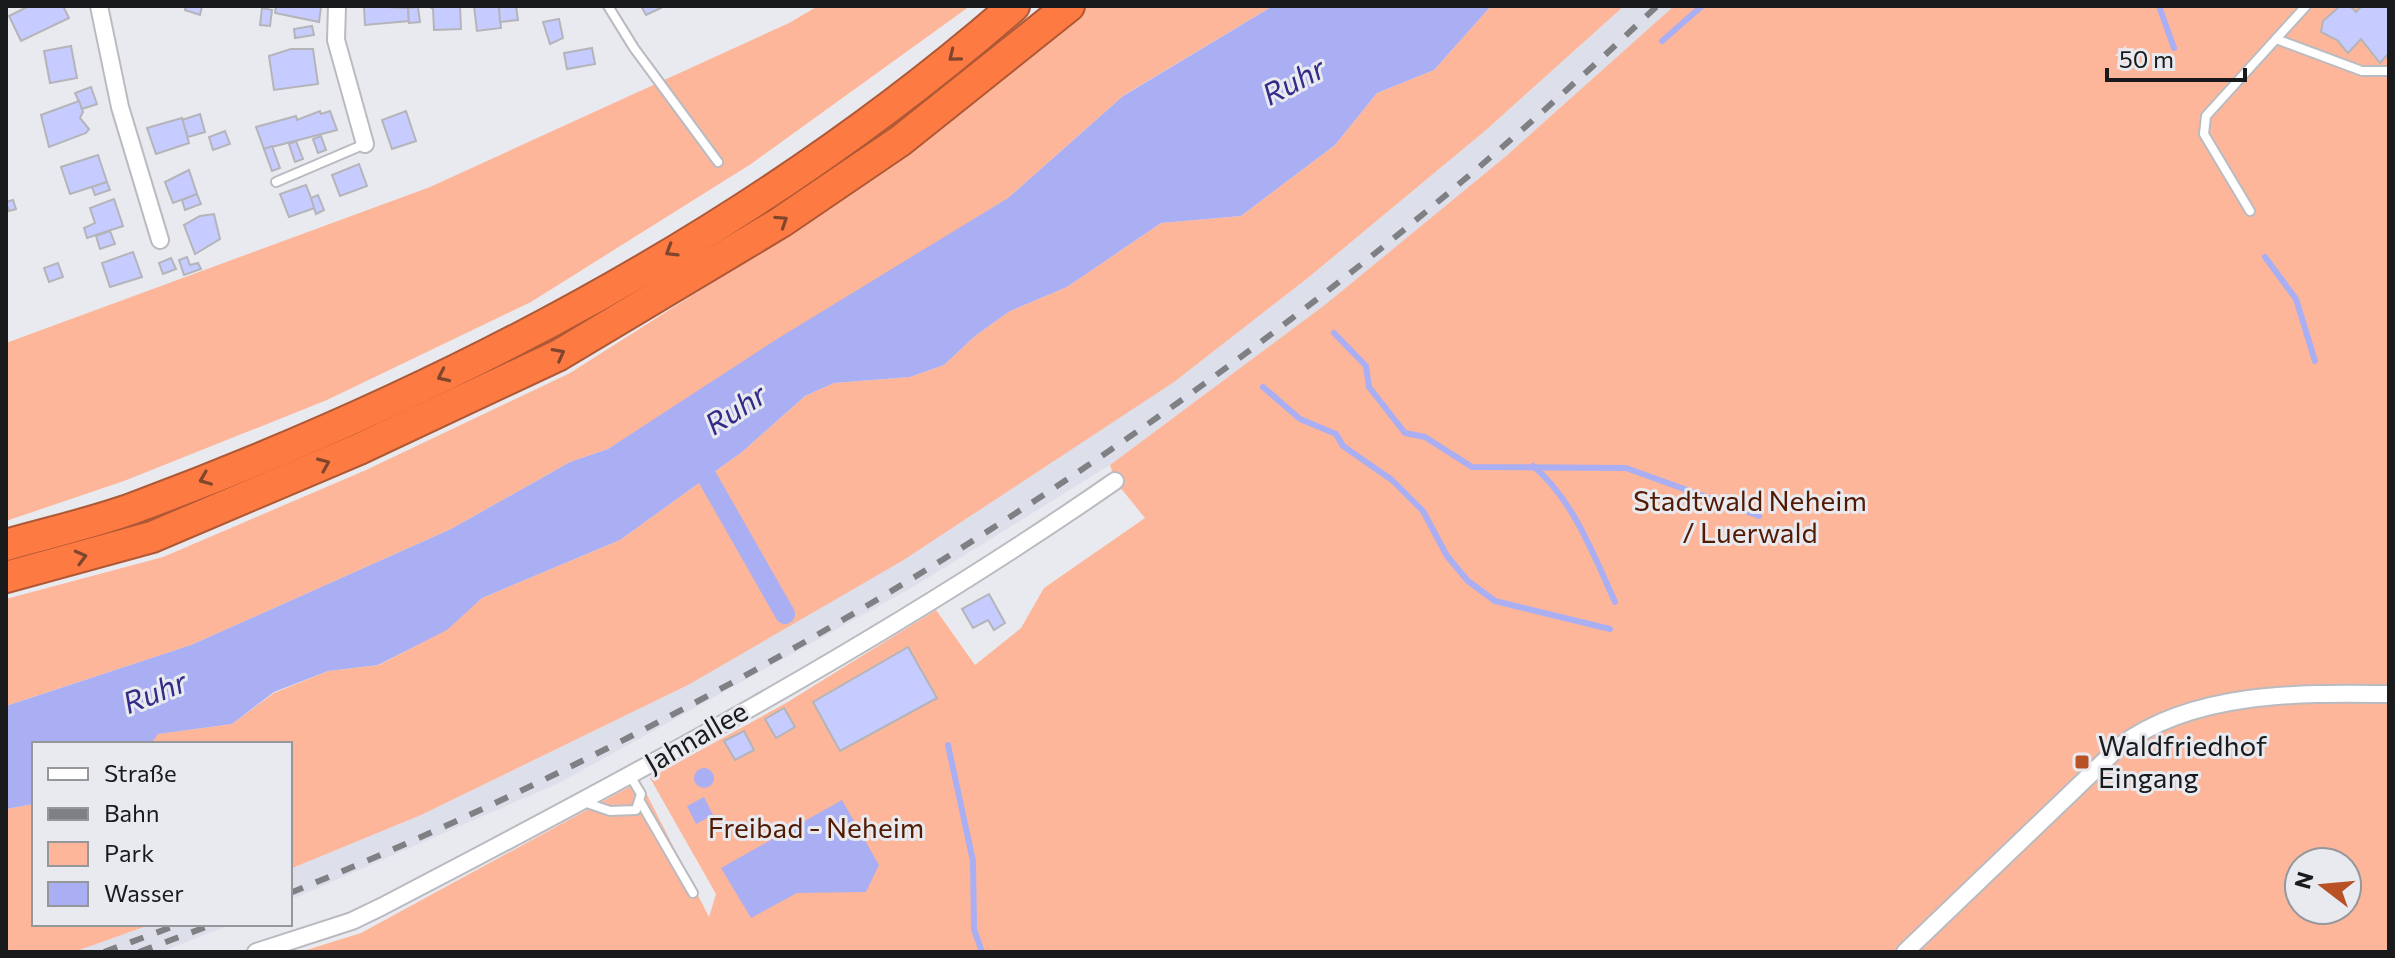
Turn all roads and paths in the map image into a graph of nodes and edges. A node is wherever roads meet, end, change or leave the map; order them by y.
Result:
1 (99, 6) edge
2 (337, 6) edge
3 (608, 6) edge
4 (1014, 6) edge
5 (1069, 6) edge
6 (2306, 6) edge
7 (2276, 39) junction
8 (2389, 71) edge
9 (365, 144) joint
10 (718, 162) dead end
11 (276, 182) dead end
12 (2250, 211) dead end
13 (160, 240) dead end
14 (1115, 481) dead end
15 (6, 545) edge
16 (6, 577) edge
17 (2389, 694) edge
18 (629, 774) junction
19 (580, 801) junction
20 (641, 803) junction
21 (693, 893) dead end
22 (256, 952) edge
23 (1905, 952) edge

1 - 13 street
2 - 9 street
3 - 10 lane
4 -> 15 highway
16 -> 5 highway
6 - 7 lane
7 - 8 lane
7 - 12 lane
9 - 11 lane
14 - 18 street, Jahnallee
17 - 23 street
18 - 19 street, Jahnallee
18 - 20 lane
19 - 20 lane
19 - 22 street, Jahnallee
20 - 21 lane

